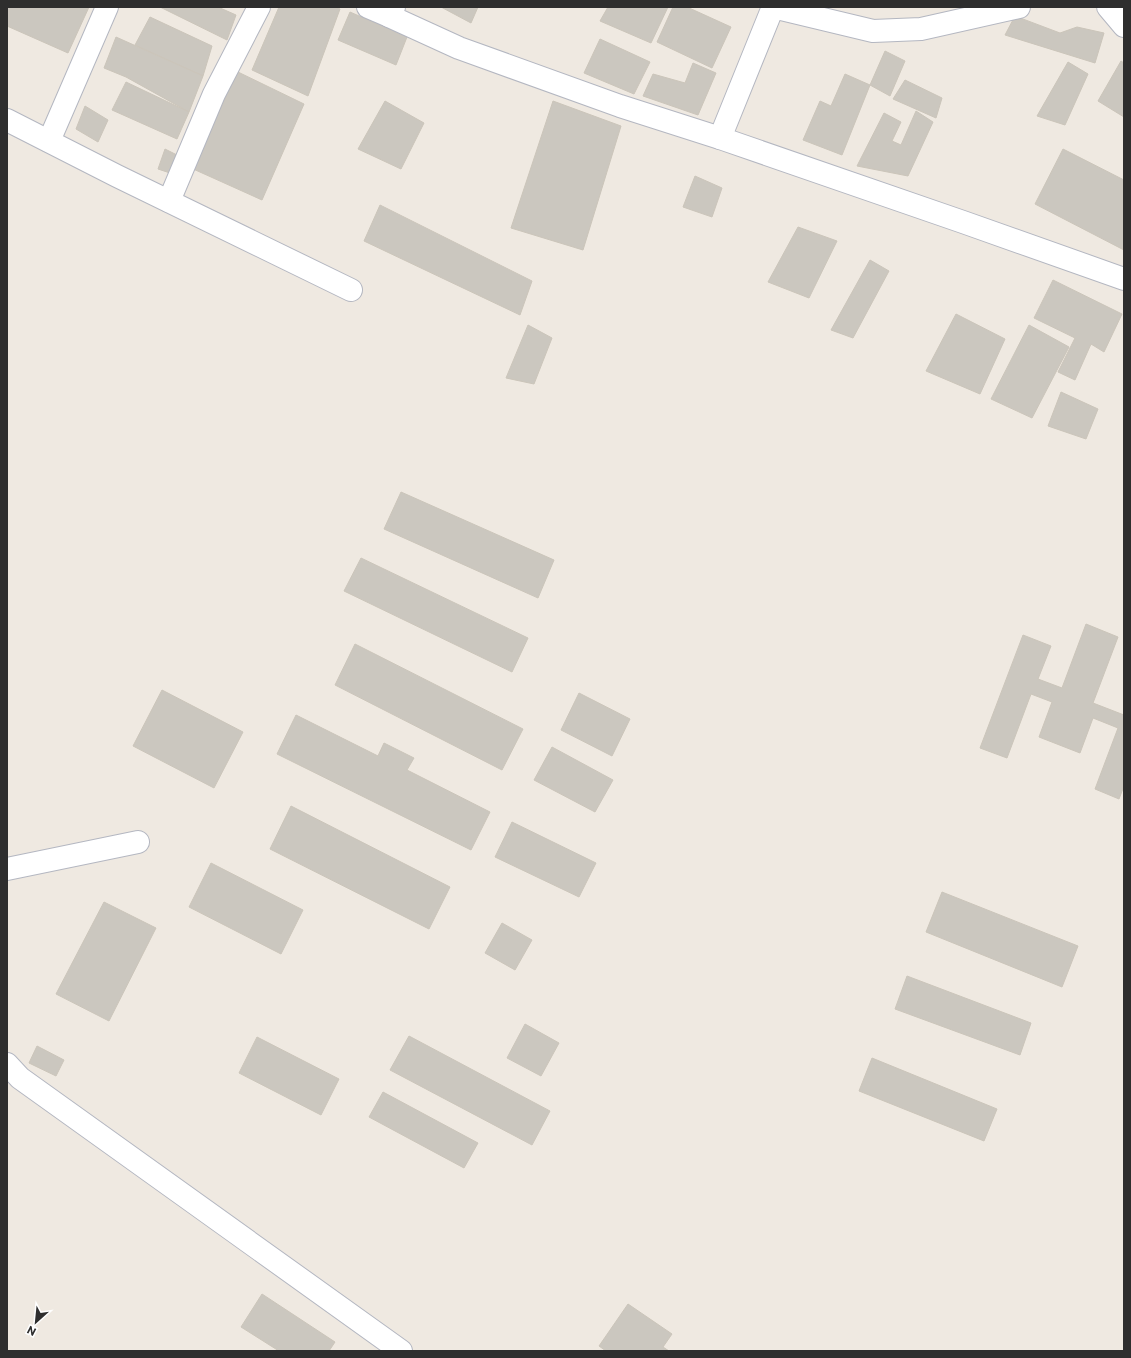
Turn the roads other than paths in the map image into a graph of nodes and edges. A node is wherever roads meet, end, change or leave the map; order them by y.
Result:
1 (107, 7) edge
2 (260, 7) edge
3 (368, 7) edge
4 (773, 7) edge
5 (1019, 7) edge
6 (1108, 7) edge
7 (391, 12) edge
8 (1124, 26) edge
9 (7, 120) edge
10 (720, 138) junction
11 (49, 141) junction
12 (169, 201) junction
13 (1124, 279) edge
14 (351, 290) dead end
15 (138, 842) dead end
16 (7, 869) edge
17 (7, 1064) edge
18 (401, 1351) edge

1 - 11 street
2 - 12 street
3 - 7 street
4 - 5 street
4 - 10 street
6 - 8 street
7 - 10 street
9 - 11 street
10 - 13 street
11 - 12 street
12 - 14 street
15 - 16 street
17 - 18 street

